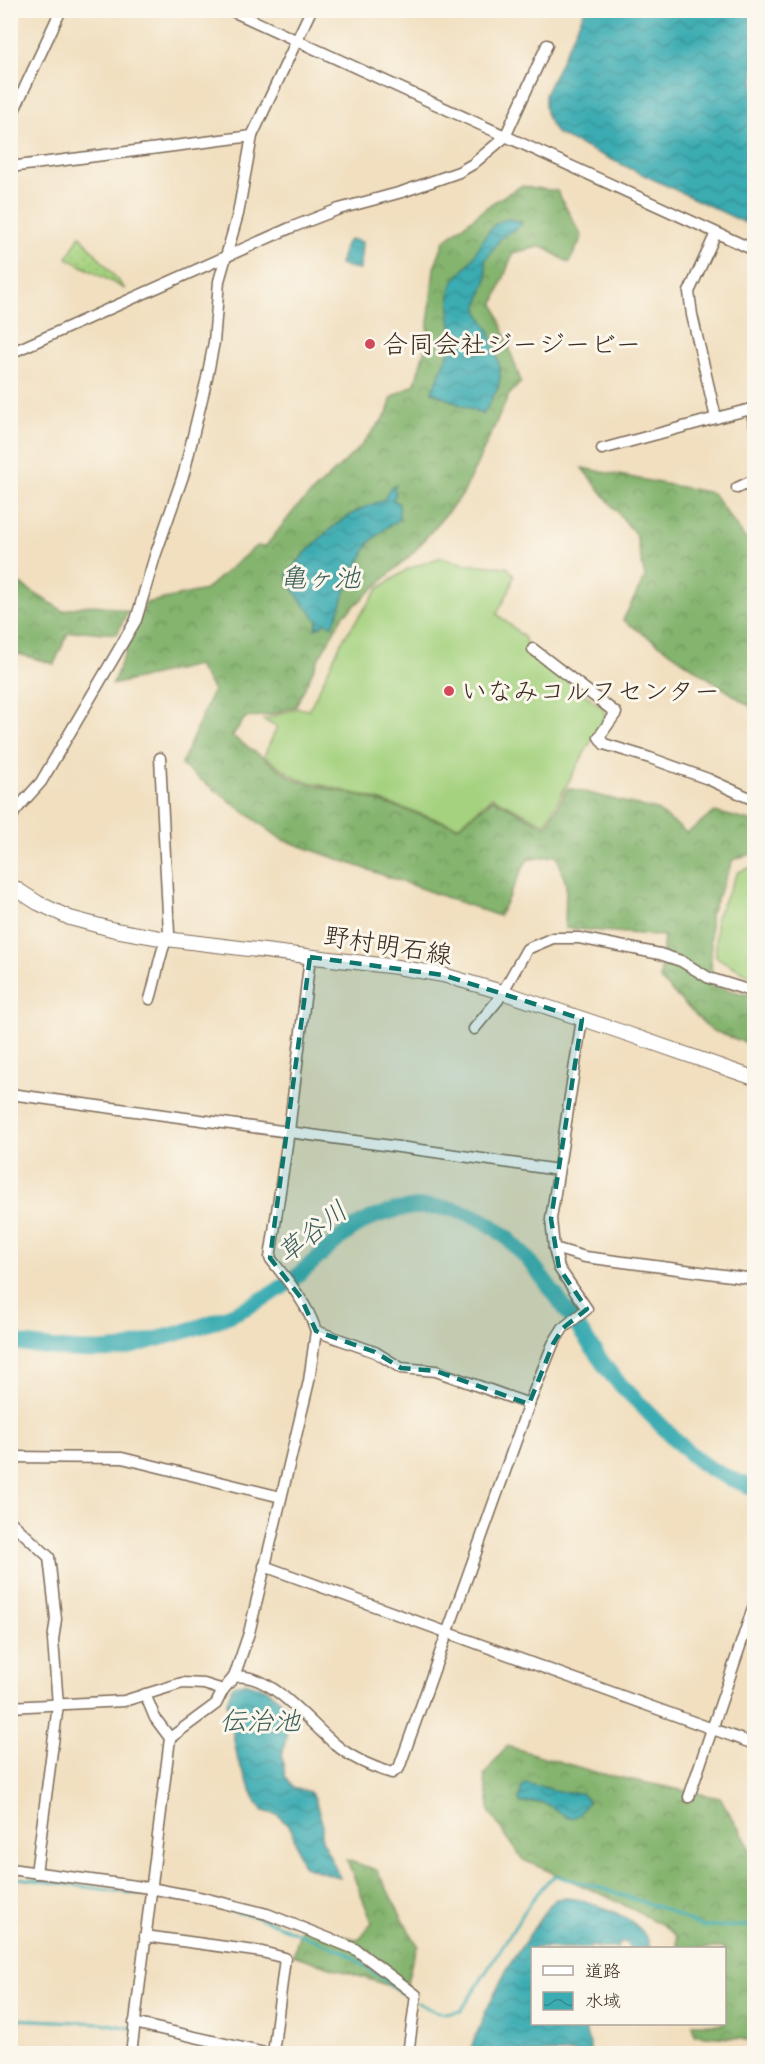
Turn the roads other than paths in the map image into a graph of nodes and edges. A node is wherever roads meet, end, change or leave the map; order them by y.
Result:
1 (61, 10) edge
2 (230, 10) edge
3 (311, 10) edge
4 (297, 41) junction
5 (547, 45) dead end
6 (10, 118) edge
7 (252, 136) junction
8 (505, 137) junction
9 (10, 167) edge
10 (716, 233) junction
11 (754, 250) edge
12 (226, 257) junction
13 (10, 351) edge
14 (716, 418) junction
15 (754, 423) edge
16 (603, 449) dead end
17 (754, 480) edge
18 (737, 488) dead end
19 (533, 649) dead end
20 (160, 758) dead end
21 (754, 800) edge
22 (10, 821) edge
23 (10, 885) edge
24 (166, 939) junction
25 (310, 957) junction
26 (502, 992) junction
27 (754, 992) edge
28 (150, 999) dead end
29 (582, 1019) junction
30 (474, 1029) dead end
31 (754, 1078) edge
32 (10, 1094) edge
33 (289, 1131) junction
34 (558, 1170) junction
35 (554, 1248) junction
36 (754, 1279) edge
37 (316, 1331) junction
38 (529, 1404) junction
39 (10, 1457) edge
40 (281, 1497) junction
41 (10, 1521) edge
42 (264, 1566) junction
43 (754, 1605) edge
44 (447, 1633) junction
45 (234, 1677) junction
46 (223, 1690) junction
47 (145, 1694) junction
48 (57, 1705) junction
49 (10, 1707) edge
50 (711, 1729) junction
51 (170, 1738) junction
52 (754, 1744) edge
53 (689, 1797) dead end
54 (10, 1869) edge
55 (36, 1873) junction
56 (150, 1888) junction
57 (145, 1936) junction
58 (134, 2023) junction
59 (130, 2054) edge
60 (269, 2054) edge
61 (273, 2054) edge
62 (408, 2054) edge

1 - 6 street
2 - 4 street
3 - 4 street
4 - 7 street
4 - 8 street
5 - 8 street
7 - 9 street
7 - 12 street
8 - 10 street
8 - 12 street
10 - 11 street
10 - 14 street
12 - 13 street
12 - 22 street
14 - 15 street
14 - 16 street
17 - 18 street
19 - 21 street
20 - 24 street
23 - 24 main road, 野村明石線
24 - 25 main road, 野村明石線
24 - 28 street
25 - 26 main road, 野村明石線
25 - 33 street
26 - 27 street
26 - 29 main road, 野村明石線
26 - 30 street
29 - 31 main road, 野村明石線
29 - 34 street
32 - 33 street
33 - 34 street
33 - 37 street
34 - 35 street
35 - 36 street
35 - 38 street
37 - 38 street
37 - 40 street
38 - 44 street
39 - 40 street
40 - 42 street
41 - 48 street
42 - 44 street
42 - 45 street
43 - 50 street
44 - 45 street
44 - 50 street
45 - 46 street
46 - 47 street
46 - 51 street
47 - 48 street
47 - 51 street
48 - 49 street
48 - 55 street
50 - 52 street
50 - 53 street
51 - 56 street
54 - 55 street
55 - 56 street
56 - 57 street
56 - 62 street
57 - 58 street
57 - 61 street
58 - 59 street
58 - 60 street

